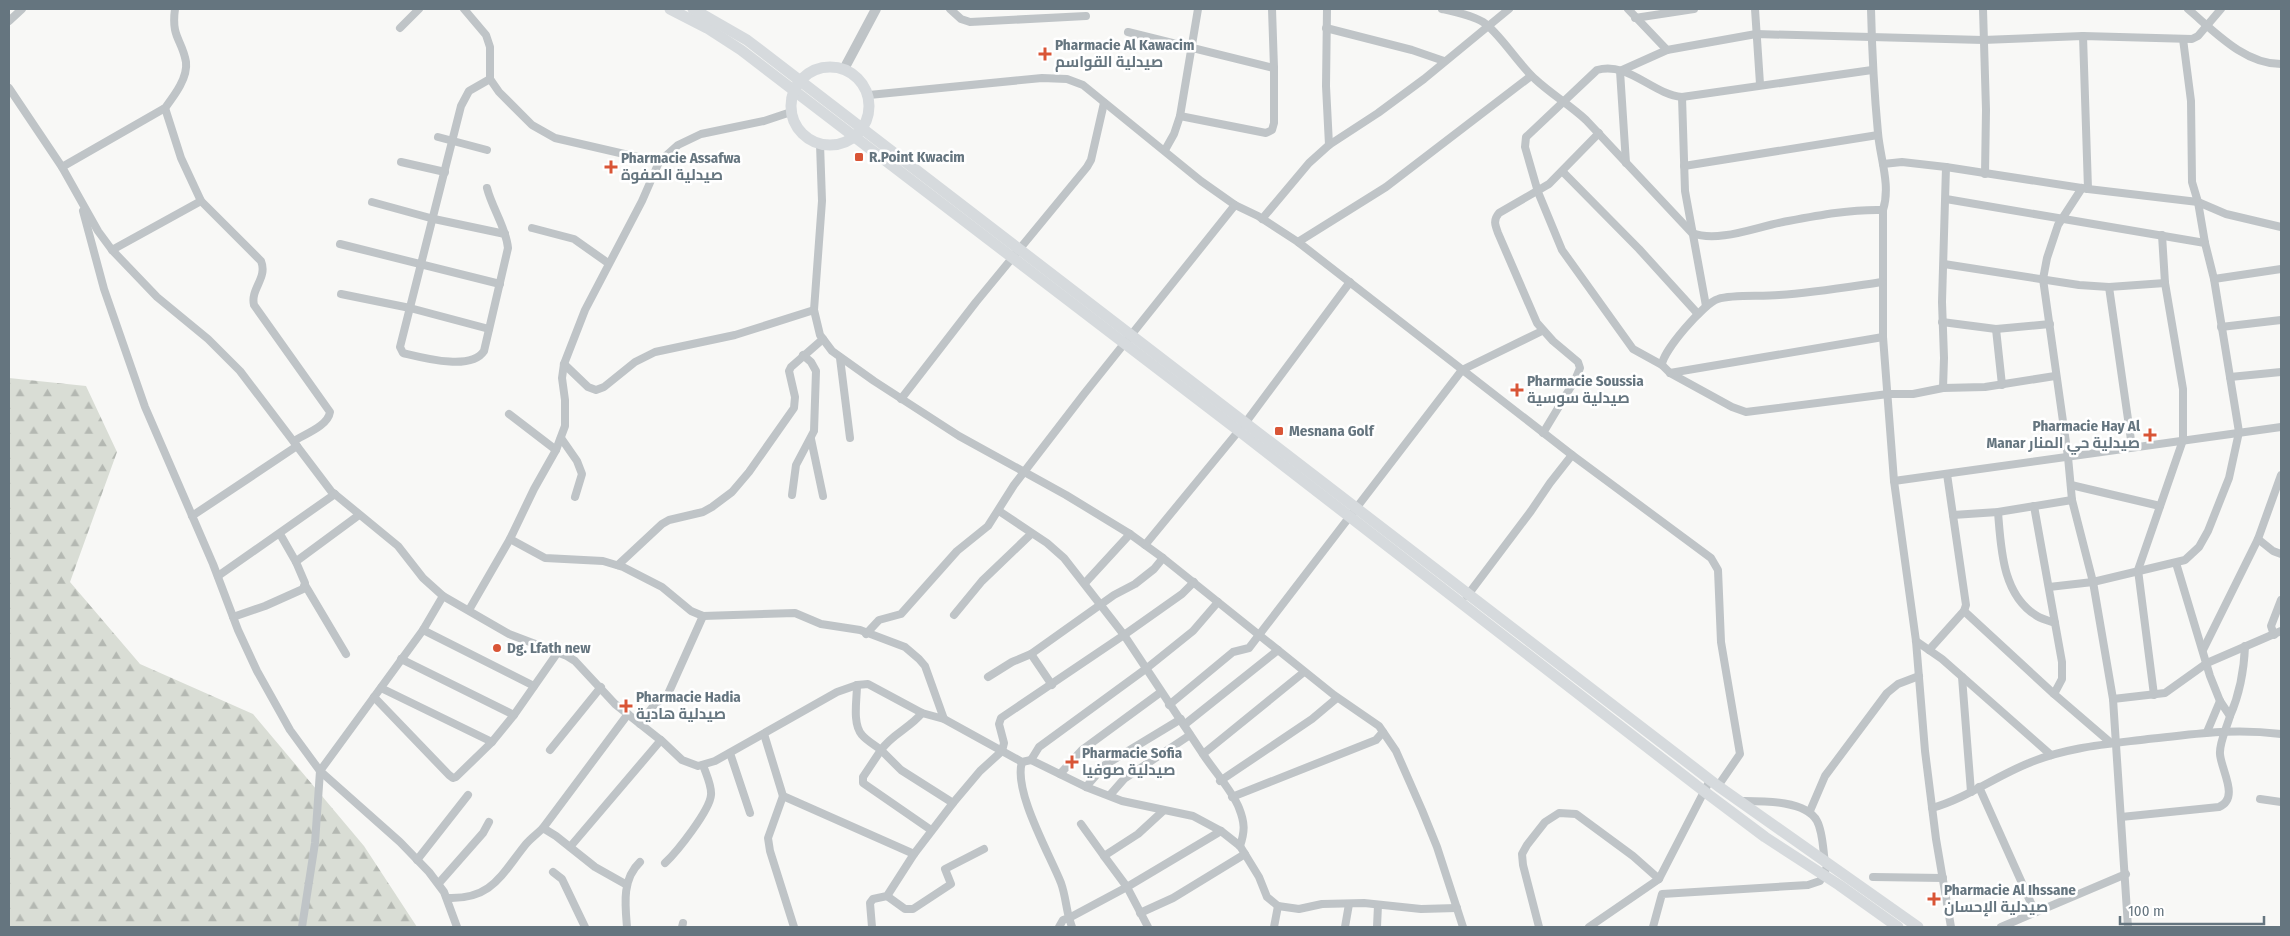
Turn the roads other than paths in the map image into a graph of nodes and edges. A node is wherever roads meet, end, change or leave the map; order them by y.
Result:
1 (22, 9) edge
2 (176, 9) edge
3 (419, 9) edge
4 (464, 9) edge
5 (670, 9) edge
6 (693, 9) edge
7 (876, 9) edge
8 (950, 9) edge
9 (1198, 9) edge
10 (1272, 9) edge
11 (1327, 9) edge
12 (1442, 9) edge
13 (1509, 9) edge
14 (1628, 9) edge
15 (1694, 9) edge
16 (1754, 9) edge
17 (1871, 9) edge
18 (1983, 9) edge
19 (2188, 9) edge
20 (2221, 9) edge
21 (1455, 10) edge
22 (1086, 16) dead end
23 (1635, 18) junction
24 (9, 21) edge
25 (2208, 25) junction
26 (1489, 27) junction
27 (400, 28) dead end
28 (1326, 28) junction
29 (1128, 32) dead end
30 (1756, 34) junction
31 (2084, 36) junction
32 (1872, 37) junction
33 (2183, 39) junction
34 (1983, 40) junction
35 (1191, 49) junction
36 (1667, 50) junction
37 (1444, 61) junction
38 (2281, 64) edge
39 (1274, 68) junction
40 (844, 69) junction
41 (1872, 70) junction
42 (1620, 71) junction
43 (1531, 76) junction
44 (490, 79) junction
45 (1760, 84) junction
46 (797, 86) junction
47 (9, 88) edge
48 (868, 95) junction
49 (1682, 97) junction
50 (1563, 102) junction
51 (1104, 103) junction
52 (165, 108) junction
53 (791, 112) junction
54 (1180, 116) junction
55 (858, 133) junction
56 (1599, 133) junction
57 (1878, 135) junction
58 (438, 137) dead end
59 (452, 140) junction
60 (820, 144) junction
61 (1329, 145) junction
62 (487, 150) dead end
63 (1165, 150) junction
64 (401, 162) dead end
65 (659, 162) junction
66 (1626, 163) junction
67 (1883, 164) junction
68 (1684, 166) junction
69 (62, 167) junction
70 (1946, 167) junction
71 (445, 172) junction
72 (1563, 172) junction
73 (1985, 174) junction
74 (487, 188) dead end
75 (2085, 189) junction
76 (1538, 192) junction
77 (80, 199) junction
78 (1946, 199) junction
79 (201, 201) junction
80 (372, 202) dead end
81 (2198, 202) junction
82 (1235, 205) junction
83 (1883, 210) junction
84 (1262, 218) junction
85 (434, 219) junction
86 (2060, 220) junction
87 (2281, 227) edge
88 (532, 228) dead end
89 (1692, 233) junction
90 (505, 234) junction
91 (2162, 235) junction
92 (1298, 242) junction
93 (2205, 243) junction
94 (340, 244) dead end
95 (112, 250) junction
96 (1016, 254) junction
97 (422, 263) junction
98 (608, 263) junction
99 (1944, 264) junction
100 (2281, 269) edge
101 (2043, 279) junction
102 (2214, 279) junction
103 (1350, 282) junction
104 (1882, 282) junction
105 (2165, 283) junction
106 (500, 284) junction
107 (2109, 287) junction
108 (341, 294) dead end
109 (1706, 306) junction
110 (410, 308) junction
111 (814, 310) junction
112 (1698, 314) junction
113 (2281, 320) edge
114 (1942, 322) junction
115 (2050, 324) junction
116 (2221, 327) junction
117 (490, 329) junction
118 (1996, 329) junction
119 (1542, 331) junction
120 (1883, 337) junction
121 (823, 339) junction
122 (1129, 339) junction
123 (803, 356) junction
124 (840, 358) junction
125 (564, 364) junction
126 (1662, 365) junction
127 (1462, 370) junction
128 (2281, 372) edge
129 (1670, 373) junction
130 (2056, 376) junction
131 (2230, 377) junction
132 (2002, 385) junction
133 (1943, 388) junction
134 (1888, 394) junction
135 (901, 399) junction
136 (509, 414) dead end
137 (1242, 427) junction
138 (2281, 427) edge
139 (1543, 432) junction
140 (2239, 432) junction
141 (561, 438) junction
142 (850, 438) dead end
143 (811, 439) junction
144 (2182, 440) junction
145 (295, 443) junction
146 (2132, 447) junction
147 (556, 450) junction
148 (1572, 455) junction
149 (2068, 457) junction
150 (1024, 473) junction
151 (1947, 474) junction
152 (2281, 476) edge
153 (1894, 481) junction
154 (2071, 485) junction
155 (335, 494) junction
156 (792, 495) dead end
157 (823, 496) dead end
158 (575, 497) dead end
159 (2072, 500) junction
160 (2034, 506) junction
161 (2160, 506) junction
162 (999, 511) junction
163 (1998, 512) junction
164 (1354, 513) junction
165 (359, 515) junction
166 (1953, 515) junction
167 (192, 516) junction
168 (280, 534) junction
169 (1030, 534) junction
170 (1130, 534) junction
171 (510, 539) junction
172 (2258, 539) junction
173 (1145, 545) junction
174 (2281, 554) edge
175 (1163, 558) junction
176 (296, 562) junction
177 (2176, 564) junction
178 (618, 565) junction
179 (2138, 570) junction
180 (218, 576) junction
181 (1194, 582) junction
182 (2093, 582) junction
183 (1084, 583) junction
184 (306, 586) junction
185 (2049, 587) junction
186 (443, 596) junction
187 (1466, 600) junction
188 (2281, 600) edge
189 (1218, 602) junction
190 (1101, 606) junction
191 (469, 610) junction
192 (1964, 611) junction
193 (954, 615) dead end
194 (702, 616) junction
195 (233, 617) junction
196 (2055, 623) junction
197 (423, 630) junction
198 (2277, 633) edge
199 (866, 634) junction
200 (1124, 635) junction
201 (1259, 635) junction
202 (1916, 641) junction
203 (2245, 646) junction
204 (1278, 650) junction
205 (1929, 650) junction
206 (2203, 650) junction
207 (558, 652) junction
208 (346, 654) dead end
209 (1031, 654) junction
210 (401, 659) junction
211 (2207, 663) junction
212 (1147, 668) junction
213 (1304, 672) junction
214 (1919, 676) junction
215 (988, 677) dead end
216 (1962, 677) junction
217 (857, 684) junction
218 (1052, 685) junction
219 (534, 686) junction
220 (601, 687) junction
221 (381, 688) junction
222 (1161, 692) junction
223 (2054, 694) junction
224 (2154, 695) junction
225 (374, 697) junction
226 (1337, 698) junction
227 (2113, 699) junction
228 (2220, 701) junction
229 (1169, 706) junction
230 (922, 713) junction
231 (628, 714) junction
232 (514, 715) junction
233 (2230, 716) junction
234 (944, 719) junction
235 (1182, 722) junction
236 (640, 724) junction
237 (2226, 730) junction
238 (1384, 732) junction
239 (2206, 732) junction
240 (764, 734) junction
241 (2281, 734) edge
242 (1190, 735) junction
243 (661, 740) junction
244 (492, 742) junction
245 (2114, 743) junction
246 (550, 750) dead end
247 (881, 750) junction
248 (1002, 751) junction
249 (730, 753) junction
250 (1203, 754) junction
251 (2051, 755) junction
252 (1031, 760) junction
253 (1022, 762) junction
254 (703, 765) junction
255 (320, 771) junction
256 (1060, 774) junction
257 (1220, 781) junction
258 (1714, 783) junction
259 (1086, 787) junction
260 (1979, 787) junction
261 (1705, 792) junction
262 (1971, 792) junction
263 (468, 795) dead end
264 (1110, 795) junction
265 (783, 796) junction
266 (1232, 797) junction
267 (2260, 799) dead end
268 (1739, 801) junction
269 (953, 802) junction
270 (2281, 802) edge
271 (1932, 808) junction
272 (1163, 811) junction
273 (1810, 811) junction
274 (750, 814) dead end
275 (2121, 817) junction
276 (489, 822) dead end
277 (1081, 824) dead end
278 (543, 828) junction
279 (931, 830) junction
280 (1222, 831) junction
281 (1240, 846) junction
282 (570, 847) junction
283 (984, 850) dead end
284 (914, 854) junction
285 (1245, 854) junction
286 (1104, 856) junction
287 (417, 860) junction
288 (640, 862) dead end
289 (665, 863) dead end
290 (1826, 867) junction
291 (553, 872) dead end
292 (2126, 874) junction
293 (1873, 877) dead end
294 (1943, 878) junction
295 (1660, 880) junction
296 (439, 883) junction
297 (627, 885) junction
298 (1651, 886) junction
299 (1126, 887) junction
300 (1662, 894) junction
301 (887, 896) junction
302 (447, 898) junction
303 (1349, 904) junction
304 (1378, 905) junction
305 (1278, 906) junction
306 (1457, 908) junction
307 (2035, 912) junction
308 (1140, 913) junction
309 (1069, 918) junction
310 (1656, 925) edge
311 (302, 927) edge
312 (457, 927) edge
313 (585, 927) edge
314 (627, 927) edge
315 (794, 927) edge
316 (872, 927) edge
317 (1058, 927) edge
318 (1072, 927) edge
319 (1148, 927) edge
320 (1274, 927) edge
321 (1345, 927) edge
322 (1377, 927) edge
323 (1463, 927) edge
324 (1538, 927) edge
325 (1590, 927) edge
326 (1898, 927) edge
327 (1918, 927) edge
328 (1951, 927) edge
329 (2001, 927) edge
330 (2128, 927) edge

1 - 24 street
2 - 52 street
3 - 27 street
4 - 44 street
5 - 46 main road
6 - 46 main road
7 - 40 street
8 - 22 street
9 - 35 street
10 - 39 street
11 - 28 street
12 - 21 street
13 - 26 street
14 - 23 street
15 - 23 street
16 - 30 street
17 - 32 street
18 - 34 street
19 - 25 street
20 - 25 street
21 - 26 street
23 - 36 street
25 - 33 street
25 - 38 street
26 - 37 street
26 - 43 street
28 - 37 street
28 - 61 street
29 - 35 street
30 - 32 street
30 - 36 street
30 - 45 street
31 - 33 street
31 - 34 street
31 - 75 street
32 - 34 street
32 - 41 street
33 - 81 street
34 - 73 street
35 - 39 street
35 - 54 street
36 - 42 street
37 - 61 street
39 - 54 street
40 - 46 main road
40 - 48 main road
41 - 45 street
41 - 57 street
42 - 49 street
42 - 50 street
42 - 66 street
43 - 50 street
43 - 92 street
44 - 59 street
44 - 65 street
45 - 49 street
46 - 53 main road
46 - 55 main road
47 - 69 street
48 - 51 street
48 - 55 main road
49 - 68 street
50 - 56 street
50 - 76 street
51 - 63 street
51 - 96 street
52 - 69 street
52 - 79 street
53 - 60 main road
53 - 65 street
54 - 63 street
55 - 60 main road
55 - 96 main road
56 - 66 street
56 - 72 street
57 - 67 street
57 - 68 street
58 - 59 street
59 - 62 street
59 - 71 street
60 - 111 street
61 - 84 street
63 - 82 street
64 - 71 street
65 - 98 street
66 - 89 street
67 - 70 street
67 - 83 street
68 - 89 street
69 - 77 street
70 - 73 street
70 - 78 street
71 - 85 street
72 - 76 street
72 - 112 street
73 - 75 street
74 - 90 street
75 - 81 street
75 - 86 street
76 - 119 street
76 - 126 street
77 - 95 street
77 - 167 street
78 - 86 street
78 - 99 street
79 - 95 street
79 - 145 street
80 - 85 street
81 - 87 street
81 - 93 street
82 - 84 street
82 - 122 street
83 - 89 street
83 - 104 street
84 - 92 street
85 - 90 street
85 - 97 street
86 - 91 street
86 - 101 street
88 - 98 street
89 - 109 street
90 - 106 street
91 - 93 street
91 - 105 street
92 - 103 street
93 - 102 street
94 - 97 street
95 - 145 street
96 - 122 main road
96 - 135 street
97 - 106 street
97 - 110 street
98 - 125 street
99 - 101 street
99 - 114 street
100 - 102 street
101 - 107 street
101 - 115 street
102 - 116 street
103 - 127 street
103 - 137 street
104 - 109 street
104 - 120 street
105 - 107 street
105 - 144 street
106 - 117 street
107 - 146 street
108 - 110 street
109 - 112 street
110 - 117 street
110 - 117 street
111 - 121 street
111 - 125 street
112 - 126 street
113 - 116 street
114 - 118 street
114 - 133 street
115 - 118 street
115 - 130 street
116 - 131 street
118 - 132 street
119 - 127 street
119 - 139 street
120 - 129 street
120 - 134 street
121 - 123 street
121 - 124 street
122 - 137 main road
122 - 150 street
123 - 143 street
123 - 178 street
124 - 135 street
124 - 142 street
125 - 141 street
126 - 129 street
127 - 139 street
127 - 164 street
128 - 131 street
129 - 134 street
130 - 132 street
130 - 149 street
131 - 140 street
132 - 133 street
133 - 134 street
134 - 153 street
135 - 150 street
136 - 147 street
137 - 164 main road
137 - 173 street
138 - 140 street
139 - 148 street
140 - 144 street
140 - 177 street
141 - 147 street
141 - 158 street
143 - 156 street
143 - 157 street
144 - 146 street
144 - 161 street
145 - 155 street
145 - 167 street
146 - 149 street
147 - 171 street
148 - 187 street
148 - 258 street
149 - 151 street
149 - 154 street
150 - 162 street
150 - 170 street
151 - 153 street
151 - 166 street
152 - 172 street
153 - 202 street
154 - 159 street
154 - 161 street
155 - 165 street
155 - 168 street
159 - 160 street
159 - 182 street
160 - 163 street
160 - 185 street
161 - 179 street
162 - 169 street
162 - 199 street
163 - 166 street
163 - 196 street
164 - 187 main road
164 - 201 street
165 - 176 street
165 - 186 street
166 - 192 street
167 - 180 street
168 - 176 street
168 - 180 street
169 - 183 street
169 - 193 street
170 - 173 street
170 - 183 street
171 - 178 street
171 - 191 street
172 - 174 street
172 - 206 street
173 - 175 street
175 - 181 street
175 - 190 street
176 - 184 street
177 - 179 street
177 - 206 street
178 - 194 street
179 - 182 street
179 - 224 street
180 - 195 street
181 - 189 street
181 - 200 street
182 - 185 street
182 - 227 street
183 - 190 street
184 - 195 street
184 - 208 street
185 - 196 street
186 - 191 street
186 - 197 street
187 - 258 main road
187 - 261 main road
188 - 198 street
189 - 201 street
189 - 212 street
190 - 200 street
190 - 209 street
191 - 207 street
192 - 205 street
192 - 223 street
194 - 199 street
194 - 236 street
195 - 255 street
196 - 223 street
197 - 210 street
197 - 219 street
198 - 203 street
199 - 234 street
200 - 212 street
200 - 218 street
201 - 204 street
201 - 229 street
202 - 205 street
202 - 214 street
203 - 211 street
203 - 233 street
204 - 213 street
204 - 235 street
205 - 216 street
206 - 211 street
207 - 219 street
207 - 220 street
209 - 215 street
209 - 218 street
210 - 221 street
210 - 232 street
211 - 224 street
211 - 228 street
212 - 222 street
212 - 252 street
213 - 226 street
213 - 250 street
214 - 271 street
214 - 273 street
216 - 251 street
216 - 262 street
217 - 230 street
217 - 240 street
217 - 247 street
218 - 248 street
219 - 232 street
220 - 231 street
220 - 246 street
221 - 225 street
221 - 244 street
222 - 229 street
222 - 256 street
223 - 245 street
224 - 227 street
225 - 244 street
225 - 255 street
226 - 238 street
226 - 257 street
227 - 245 street
228 - 233 street
228 - 239 street
229 - 235 street
230 - 234 street
230 - 247 street
231 - 236 street
231 - 278 street
232 - 244 street
233 - 237 street
234 - 248 street
235 - 242 street
235 - 259 street
236 - 243 street
237 - 239 street
237 - 241 street
237 - 275 street
238 - 266 street
238 - 306 street
239 - 245 street
240 - 249 street
240 - 265 street
242 - 250 street
242 - 264 street
243 - 254 street
243 - 282 street
245 - 251 street
245 - 275 street
247 - 269 street
247 - 279 street
248 - 253 street
248 - 269 street
249 - 254 street
249 - 274 street
250 - 257 street
251 - 260 street
252 - 253 street
252 - 256 street
253 - 309 street
254 - 289 street
255 - 287 street
255 - 311 street
256 - 259 street
257 - 266 street
258 - 261 street
258 - 268 main road
259 - 264 street
260 - 262 street
260 - 307 street
261 - 290 main road
261 - 295 street
262 - 271 street
263 - 287 street
264 - 272 street
265 - 284 street
265 - 315 street
266 - 281 street
267 - 270 street
268 - 273 street
268 - 290 main road
269 - 279 street
271 - 294 street
272 - 280 street
272 - 286 street
273 - 290 street
275 - 292 street
276 - 296 street
277 - 286 street
278 - 282 street
278 - 302 street
279 - 284 street
280 - 281 street
280 - 299 street
281 - 285 street
282 - 297 street
283 - 301 street
284 - 301 street
285 - 305 street
285 - 308 street
286 - 299 street
287 - 296 street
288 - 297 street
290 - 300 street
290 - 326 main road
290 - 327 main road
291 - 313 street
292 - 307 street
292 - 330 street
293 - 294 street
294 - 328 street
295 - 298 street
295 - 324 street
296 - 302 street
297 - 314 street
298 - 300 street
298 - 325 street
299 - 308 street
299 - 309 street
300 - 310 street
301 - 316 street
302 - 312 street
303 - 304 street
303 - 305 street
303 - 321 street
304 - 306 street
304 - 322 street
305 - 320 street
306 - 323 street
307 - 329 street
308 - 319 street
309 - 317 street
309 - 318 street

